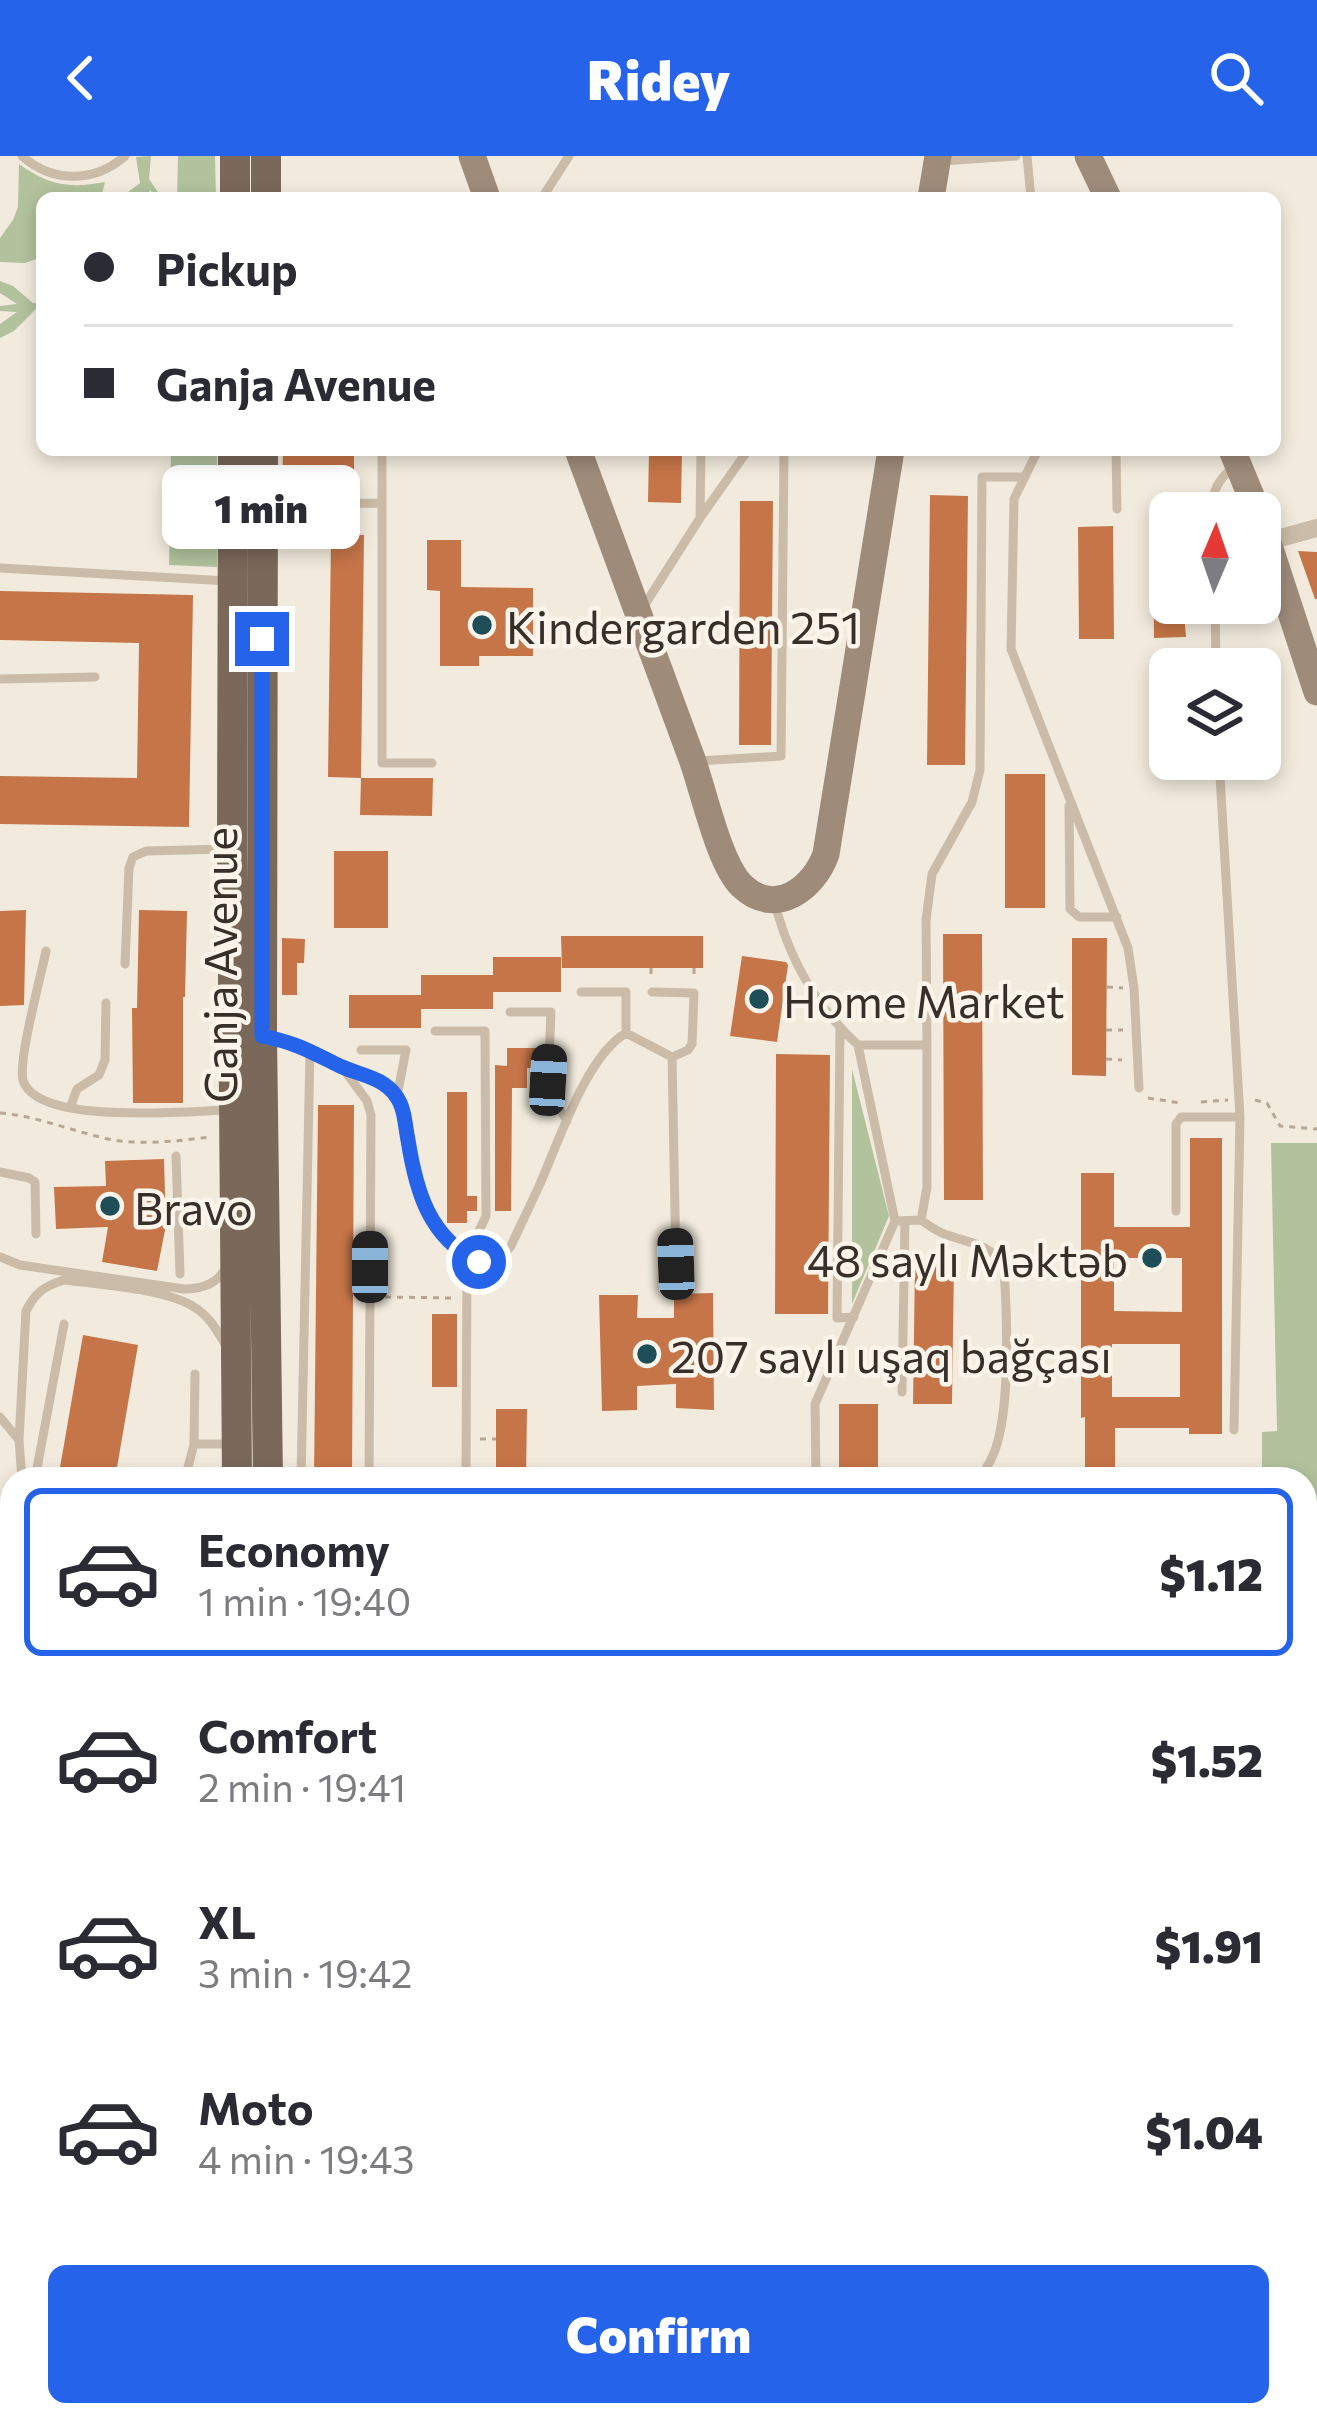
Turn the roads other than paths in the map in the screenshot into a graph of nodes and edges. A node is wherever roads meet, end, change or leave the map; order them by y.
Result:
1 (22, 156) edge
2 (125, 156) edge
3 (235, 156) edge
4 (266, 156) edge
5 (472, 156) edge
6 (569, 156) edge
7 (1016, 156) edge
8 (1027, 156) edge
9 (1088, 156) edge
10 (938, 159) edge
11 (235, 192) edge
12 (266, 192) edge
13 (485, 192) edge
14 (546, 192) edge
15 (932, 192) edge
16 (1030, 192) edge
17 (1105, 192) edge
18 (234, 456) edge
19 (263, 456) edge
20 (382, 456) edge
21 (580, 456) edge
22 (701, 456) edge
23 (744, 456) edge
24 (784, 456) edge
25 (890, 456) edge
26 (1034, 456) edge
27 (1116, 456) edge
28 (1235, 457) edge
29 (1025, 477) junction
30 (1214, 492) edge
31 (1249, 492) edge
32 (382, 503) junction
33 (262, 504) junction
34 (1117, 509) dead end
35 (700, 518) junction
36 (1281, 525) edge
37 (1317, 528) edge
38 (0, 568) edge
39 (248, 581) junction
40 (1281, 582) edge
41 (638, 616) junction
42 (95, 677) dead end
43 (0, 679) edge
44 (1317, 692) edge
45 (693, 761) junction
46 (432, 763) dead end
47 (1220, 780) edge
48 (1069, 794) junction
49 (232, 849) junction
50 (774, 900) junction
51 (1118, 917) junction
52 (46, 951) dead end
53 (125, 964) dead end
54 (580, 992) dead end
55 (652, 992) dead end
56 (106, 1003) dead end
57 (510, 1012) dead end
58 (840, 1029) junction
59 (435, 1031) dead end
60 (626, 1033) junction
61 (262, 1036) junction
62 (858, 1045) junction
63 (927, 1045) junction
64 (310, 1049) junction
65 (361, 1050) dead end
66 (672, 1057) junction
67 (341, 1066) junction
68 (1139, 1088) dead end
69 (397, 1096) junction
70 (70, 1108) junction
71 (233, 1110) junction
72 (1240, 1118) junction
73 (567, 1121) junction
74 (176, 1156) dead end
75 (0, 1172) edge
76 (1176, 1211) dead end
77 (179, 1212) junction
78 (234, 1212) junction
79 (921, 1220) junction
80 (900, 1221) junction
81 (36, 1234) dead end
82 (234, 1245) junction
83 (467, 1256) junction
84 (0, 1257) edge
85 (676, 1264) dead end
86 (180, 1274) dead end
87 (854, 1316) junction
88 (64, 1324) dead end
89 (235, 1361) junction
90 (196, 1374) dead end
91 (902, 1392) dead end
92 (0, 1418) edge
93 (1234, 1430) dead end
94 (19, 1440) junction
95 (194, 1444) junction
96 (237, 1444) junction
97 (21, 1467) edge
98 (37, 1467) edge
99 (188, 1467) edge
100 (237, 1467) edge
101 (268, 1467) edge
102 (301, 1467) edge
103 (369, 1467) edge
104 (466, 1467) edge
105 (816, 1467) edge
106 (987, 1467) edge

1 - 2 lane
3 - 11 main road
4 - 12 main road
5 - 13 street
6 - 14 lane
7 - 10 lane
8 - 16 lane
9 - 17 street
10 - 15 street
18 - 39 main road, Ganja Avenue
19 - 33 main road, Ganja Avenue
20 - 32 lane
21 - 41 street
22 - 35 lane
23 - 35 lane
24 - 45 lane
25 - 50 street
26 - 29 lane
27 - 34 lane
28 - 30 lane
28 - 31 street
29 - 48 lane
29 - 63 lane
32 - 33 lane
32 - 46 lane
33 - 39 main road, Ganja Avenue
35 - 41 lane
36 - 37 street
38 - 39 lane
39 - 49 main road, Ganja Avenue
39 - 61 main road, Ganja Avenue
40 - 44 street
41 - 45 street
42 - 43 lane
45 - 50 street
47 - 72 lane
48 - 51 lane
48 - 51 lane
49 - 53 lane
49 - 71 main road, Ganja Avenue
50 - 58 lane
51 - 68 lane
52 - 70 lane
54 - 60 lane
55 - 66 lane
56 - 70 lane
57 - 73 lane
58 - 62 lane
58 - 87 lane
59 - 83 lane
60 - 66 lane
60 - 73 lane
61 - 64 lane
61 - 101 main road, Ganja Avenue
62 - 63 lane
62 - 80 lane
63 - 79 lane
64 - 67 lane
64 - 102 lane
65 - 69 lane
66 - 85 lane
67 - 69 lane
67 - 103 lane
69 - 83 lane
70 - 71 lane
71 - 78 main road, Ganja Avenue
72 - 76 lane
72 - 93 lane
73 - 83 lane
74 - 77 lane
75 - 81 lane
77 - 78 lane
77 - 86 lane
78 - 82 main road, Ganja Avenue
79 - 80 lane
79 - 106 lane
80 - 87 lane
80 - 91 lane
82 - 84 lane
82 - 89 main road, Ganja Avenue
83 - 104 lane
87 - 105 lane
88 - 98 lane
89 - 94 lane
89 - 96 main road, Ganja Avenue
90 - 95 lane
92 - 94 lane
94 - 97 lane
95 - 96 lane
95 - 99 lane
96 - 100 main road, Ganja Avenue

